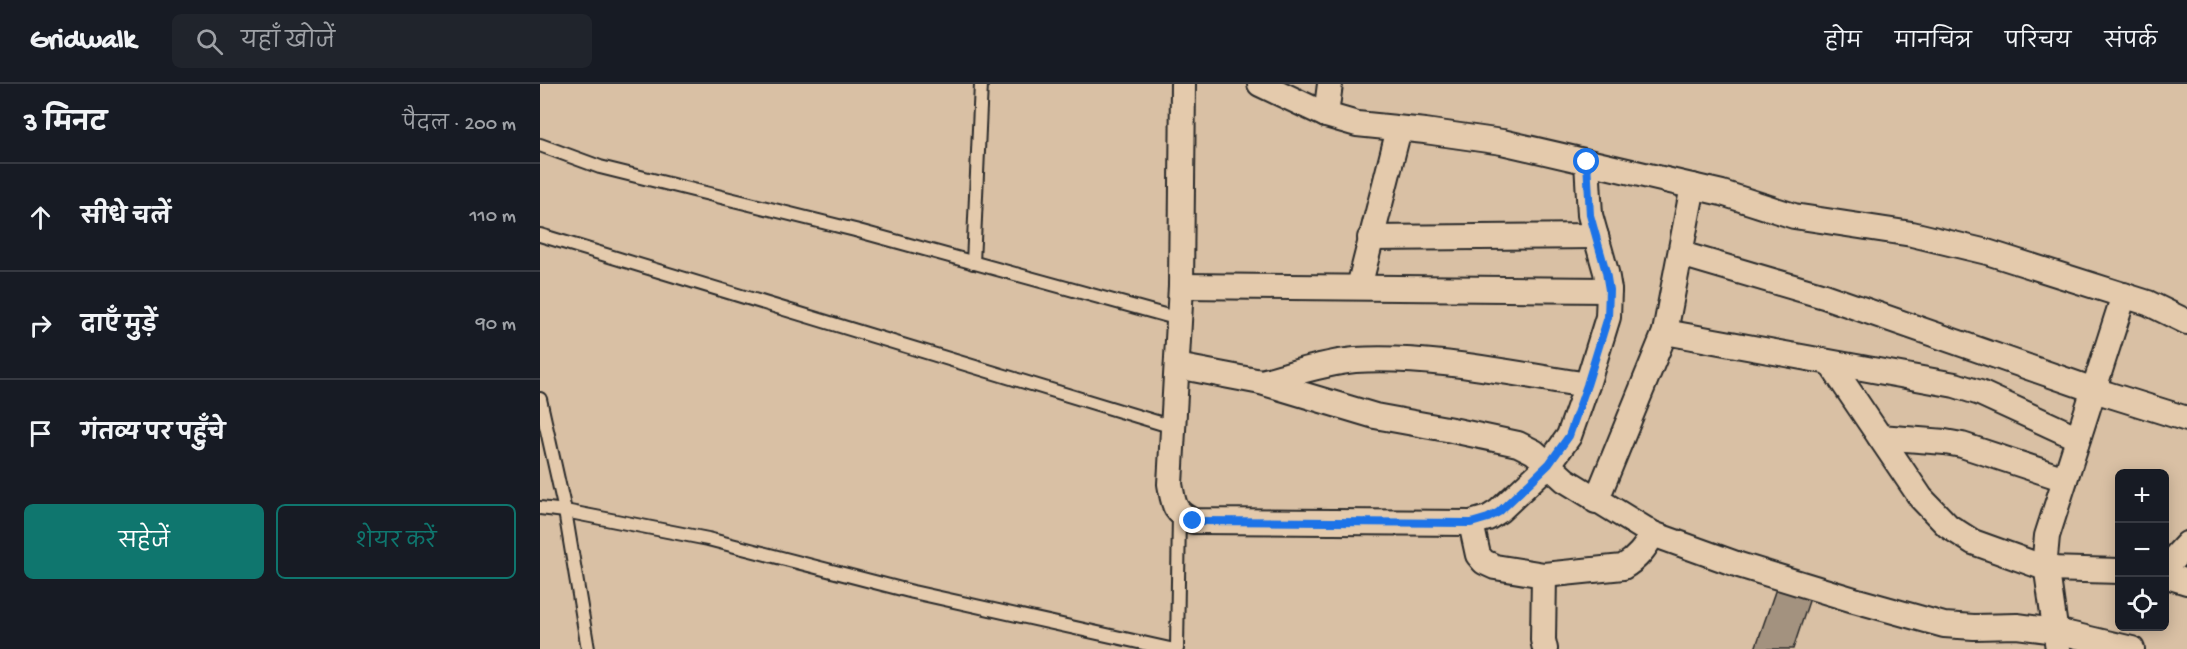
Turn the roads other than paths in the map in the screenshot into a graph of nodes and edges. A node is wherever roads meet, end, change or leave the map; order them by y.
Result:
1 (981, 84) edge
2 (1183, 84) edge
3 (1260, 84) edge
4 (1330, 84) edge
5 (1326, 115) junction
6 (1399, 129) junction
7 (540, 145) edge
8 (1587, 162) junction
9 (1693, 186) junction
10 (540, 236) edge
11 (1596, 236) junction
12 (1370, 238) junction
13 (1680, 254) junction
14 (973, 263) junction
15 (1181, 286) junction
16 (1359, 287) junction
17 (1609, 290) junction
18 (2124, 295) junction
19 (1179, 319) junction
20 (2187, 322) edge
21 (1665, 332) junction
22 (1830, 363) junction
23 (1177, 366) junction
24 (1261, 382) junction
25 (1587, 385) junction
26 (2094, 390) junction
27 (540, 399) edge
28 (2187, 419) edge
29 (1173, 427) junction
30 (1880, 437) junction
31 (2078, 438) junction
32 (1549, 464) junction
33 (2065, 479) junction
34 (1596, 501) junction
35 (540, 508) edge
36 (566, 511) junction
37 (1179, 514) junction
38 (1471, 523) junction
39 (1653, 534) junction
40 (2187, 544) edge
41 (2169, 564) edge
42 (2048, 570) junction
43 (2115, 571) edge
44 (1544, 575) junction
45 (2169, 577) edge
46 (2187, 582) edge
47 (2057, 640) edge
48 (588, 649) edge
49 (1170, 649) edge
50 (1177, 649) edge
51 (1545, 649) edge
52 (2132, 649) edge

1 - 14 lane
2 - 15 street
3 - 5 street
4 - 5 street
5 - 6 street
6 - 8 street
6 - 12 street
7 - 14 lane
8 - 9 street
8 - 11 street
9 - 13 street
9 - 18 street
10 - 29 lane
11 - 12 street
11 - 17 street
12 - 16 street
13 - 21 street
13 - 26 street
14 - 19 lane
15 - 16 street
15 - 19 street
16 - 17 street
17 - 25 street
18 - 20 street
18 - 26 street
19 - 23 street
21 - 22 street
21 - 34 street
22 - 30 street
22 - 31 street
23 - 24 street
23 - 29 street
24 - 25 street
24 - 32 street
25 - 32 street
26 - 28 street
26 - 31 street
27 - 36 lane
29 - 37 street
30 - 33 street
30 - 42 street
31 - 33 street
32 - 34 street
32 - 38 street
33 - 42 street
34 - 39 street
35 - 36 lane
36 - 48 lane
36 - 49 lane
37 - 38 street
37 - 50 lane
38 - 44 street
39 - 44 street
39 - 47 street
40 - 41 street
42 - 43 street
42 - 47 street
44 - 51 street
45 - 46 street
47 - 52 street

